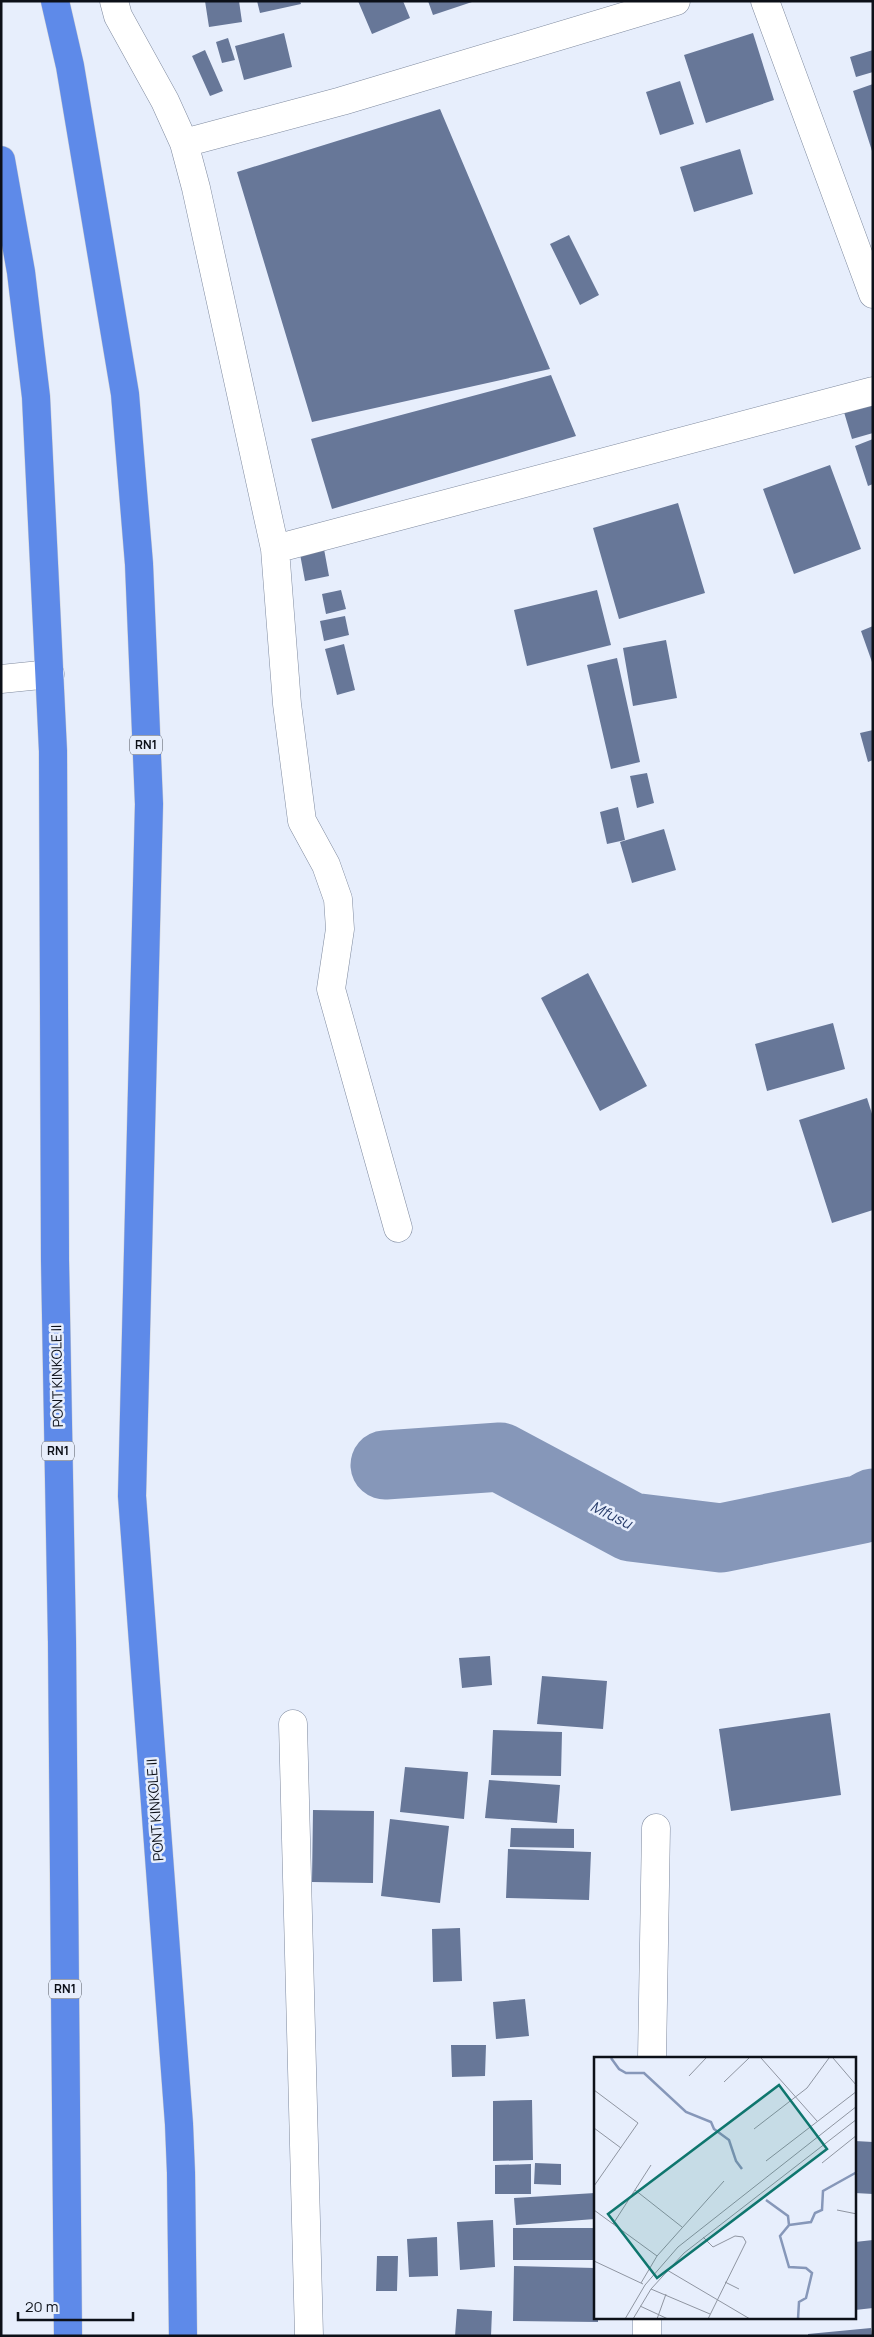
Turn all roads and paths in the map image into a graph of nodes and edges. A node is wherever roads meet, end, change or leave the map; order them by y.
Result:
1 (55, 1) edge
2 (114, 1) edge
3 (676, 1) edge
4 (766, 1) edge
5 (184, 143) junction
6 (1, 160) edge
7 (873, 294) edge
8 (873, 391) edge
9 (275, 549) junction
10 (50, 674) junction
11 (1, 679) edge
12 (398, 1228) dead end
13 (293, 1724) dead end
14 (656, 1828) dead end
15 (652, 2057) edge
16 (647, 2320) edge
17 (68, 2336) edge
18 (183, 2336) edge
19 (309, 2336) edge
20 (647, 2336) edge

1 - 18 highway, PONT KINKOLE II / RN1
2 - 5 street
3 - 5 street
4 - 7 street
5 - 9 street
6 - 10 highway, RN1
8 - 9 street
9 - 12 street
10 - 11 street
10 - 17 highway, PONT KINKOLE II / RN1
13 - 19 street
14 - 15 street
16 - 20 street

